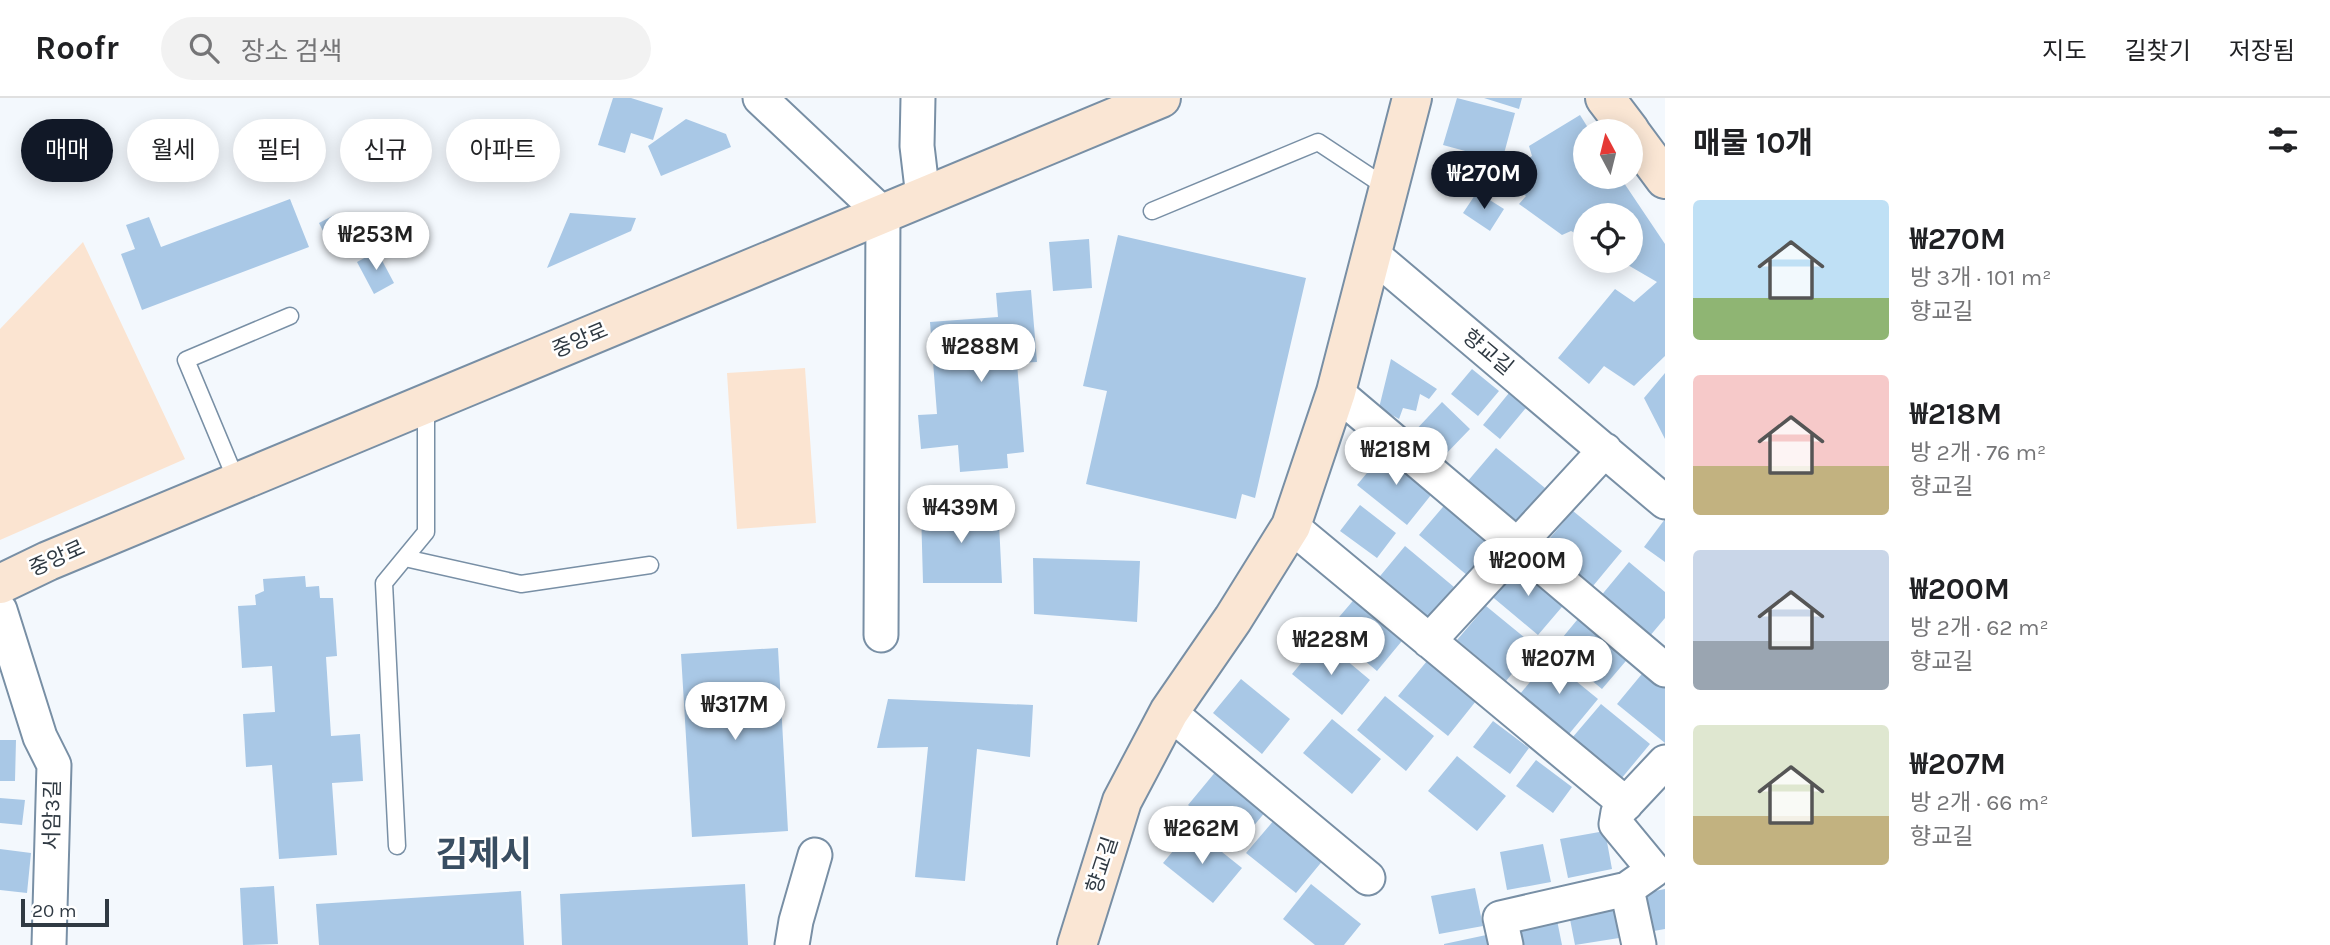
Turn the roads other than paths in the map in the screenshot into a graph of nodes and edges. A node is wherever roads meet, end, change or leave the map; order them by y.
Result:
1 (760, 98) edge
2 (918, 98) edge
3 (1161, 98) edge
4 (1412, 98) edge
5 (1605, 98) edge
6 (1620, 119) edge
7 (1643, 149) edge
8 (1665, 179) edge
9 (1389, 189) junction
10 (923, 197) junction
11 (1152, 211) dead end
12 (883, 214) junction
13 (1372, 254) junction
14 (290, 316) dead end
15 (1336, 392) junction
16 (426, 404) junction
17 (1605, 450) junction
18 (237, 482) junction
19 (1665, 502) edge
20 (1291, 526) junction
21 (1517, 545) junction
22 (405, 558) junction
23 (650, 565) dead end
24 (0, 584) edge
25 (0, 610) edge
26 (881, 635) dead end
27 (1429, 641) junction
28 (1665, 670) edge
29 (1169, 712) junction
30 (1665, 762) edge
31 (1626, 804) junction
32 (397, 846) dead end
33 (815, 855) dead end
34 (1368, 878) dead end
35 (1626, 889) junction
36 (49, 945) edge
37 (792, 945) edge
38 (1076, 945) edge
39 (1506, 945) edge
40 (1639, 945) edge

1 - 12 street
2 - 10 street
3 - 10 street, 중앙로
4 - 9 street, 향교길
5 - 6 street
7 - 8 street
9 - 11 lane
9 - 13 street, 향교길
10 - 12 street, 중앙로
12 - 16 street, 중앙로
12 - 26 street
13 - 15 street, 향교길
13 - 17 street, 향교길
14 - 18 lane
15 - 20 street, 향교길
15 - 21 street
16 - 18 street, 중앙로
16 - 22 lane
17 - 19 street, 향교길
17 - 21 street
18 - 24 street, 중앙로
20 - 27 street
20 - 29 street, 향교길
21 - 27 street
21 - 28 street
22 - 23 lane
22 - 32 lane
25 - 36 street, 서암3길
27 - 31 street
29 - 34 street
29 - 38 street, 향교길
30 - 31 street
31 - 35 street
33 - 37 street
35 - 39 street
35 - 40 street

